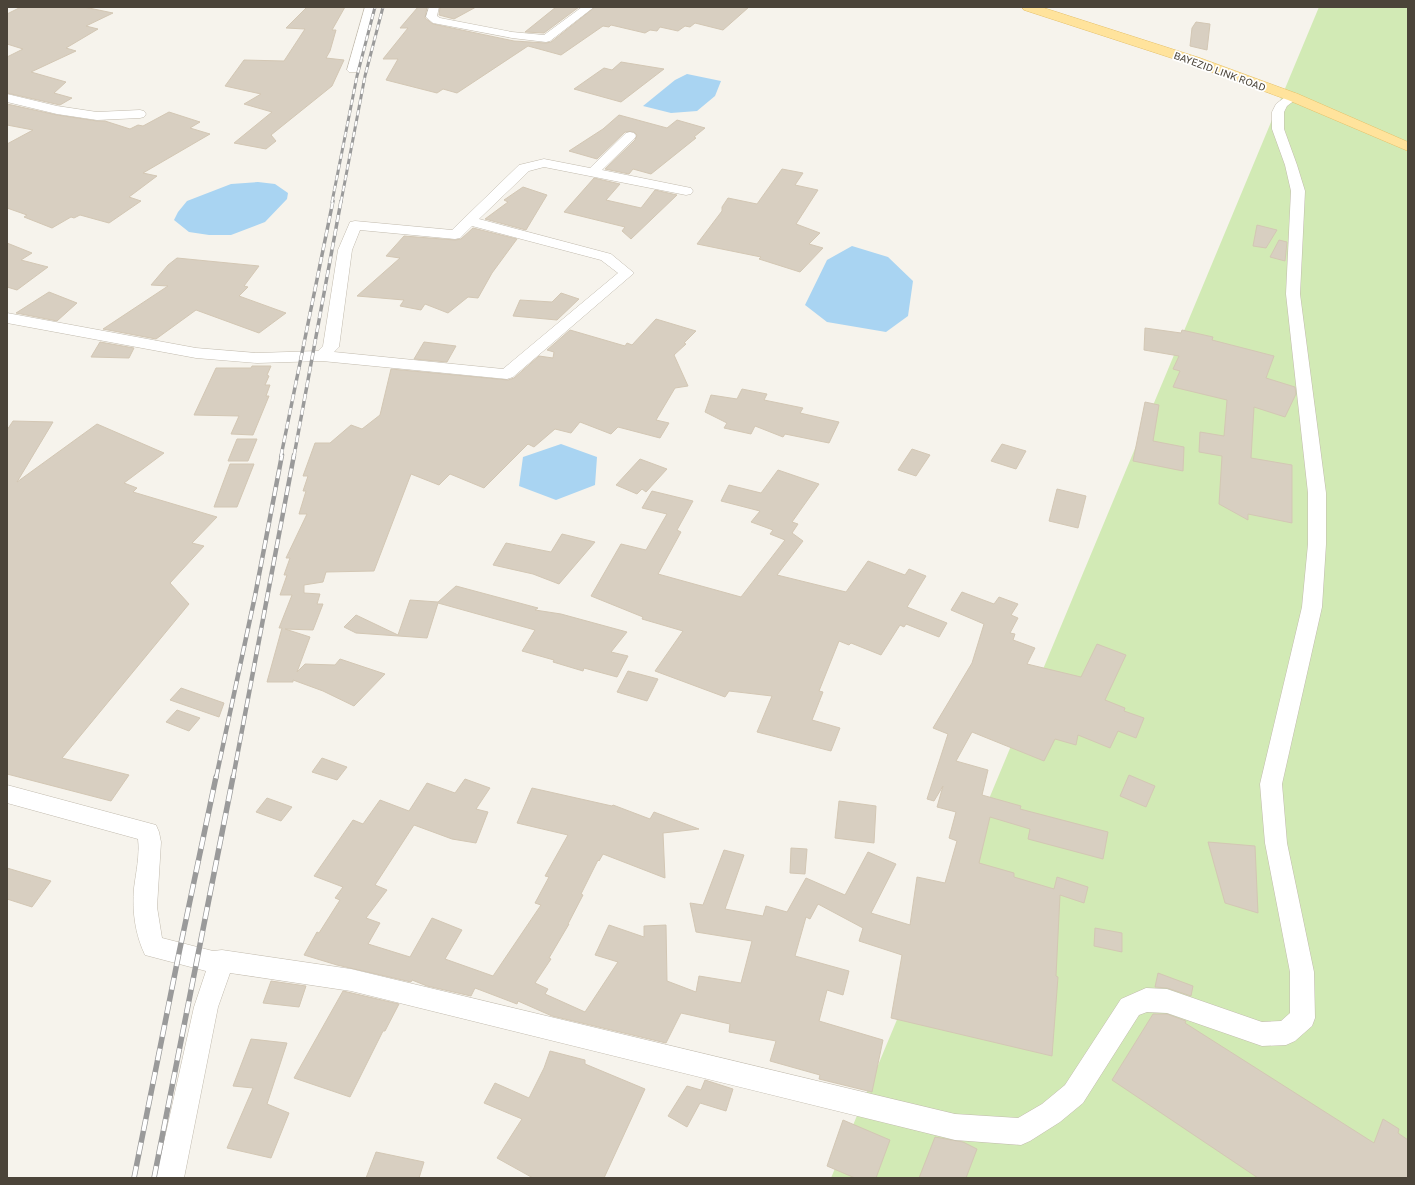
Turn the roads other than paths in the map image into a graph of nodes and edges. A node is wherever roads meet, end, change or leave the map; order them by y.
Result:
1 (370, 7) edge
2 (434, 7) edge
3 (589, 7) edge
4 (1028, 7) edge
5 (1053, 7) edge
6 (353, 70) dead end
7 (1293, 97) junction
8 (7, 98) edge
9 (140, 114) dead end
10 (630, 136) dead end
11 (1408, 139) edge
12 (1408, 147) edge
13 (593, 172) junction
14 (686, 191) dead end
15 (469, 221) junction
16 (7, 318) edge
17 (322, 356) junction
18 (7, 794) edge
19 (222, 961) junction
20 (170, 1178) edge

1 - 6 street
2 - 3 street
4 - 7 main road, BAYEZID LINK ROAD
5 - 11 main road, BAYEZID LINK ROAD
7 - 12 main road, BAYEZID LINK ROAD
7 - 19 street
8 - 9 street
10 - 13 street
13 - 14 street
13 - 15 street
15 - 17 street
15 - 17 street
16 - 17 street
18 - 19 street
19 - 20 street

